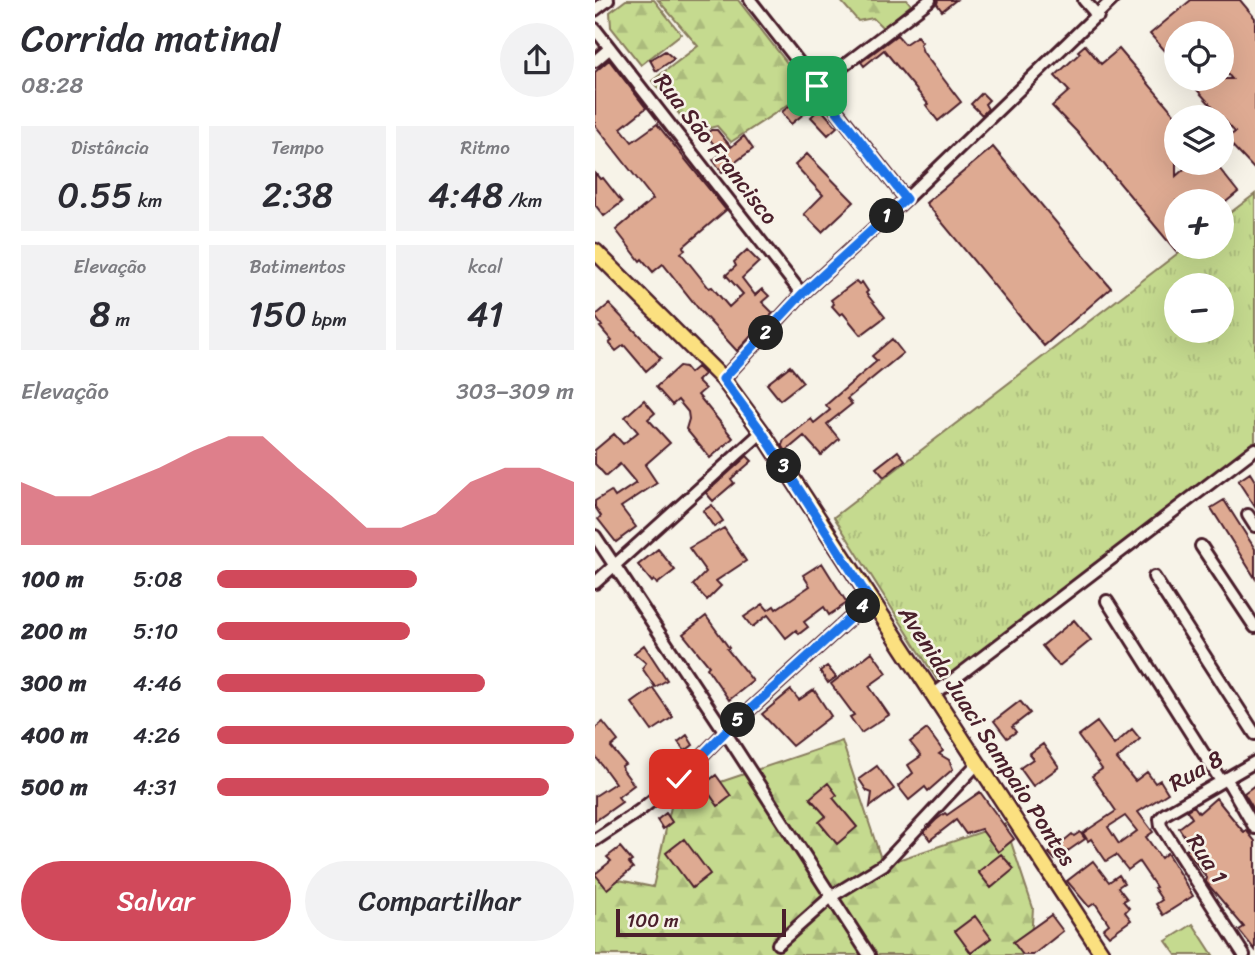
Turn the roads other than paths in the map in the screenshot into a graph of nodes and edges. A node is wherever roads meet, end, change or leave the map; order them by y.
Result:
1 (608, 0) edge
2 (750, 0) edge
3 (1084, 0) edge
4 (1112, 0) edge
5 (926, 1) edge
6 (595, 10) edge
7 (1098, 16) junction
8 (595, 29) edge
9 (610, 48) junction
10 (595, 61) edge
11 (817, 86) junction
12 (906, 199) junction
13 (595, 251) edge
14 (802, 294) junction
15 (723, 379) junction
16 (762, 432) junction
17 (1255, 449) edge
18 (1248, 515) dead end
19 (1255, 526) edge
20 (595, 536) edge
21 (1201, 546) dead end
22 (614, 566) junction
23 (1154, 577) dead end
24 (595, 583) edge
25 (870, 600) junction
26 (1107, 601) dead end
27 (1255, 627) edge
28 (933, 695) junction
29 (725, 732) junction
30 (1255, 734) edge
31 (1255, 762) edge
32 (978, 763) junction
33 (1224, 780) junction
34 (1160, 819) joint
35 (1255, 828) edge
36 (595, 840) edge
37 (832, 896) junction
38 (778, 944) dead end
39 (869, 955) edge
40 (1103, 955) edge
41 (1244, 955) edge

1 - 6 street
2 - 11 street
3 - 7 street
4 - 7 street
5 - 11 street
7 - 12 street
8 - 9 street, Rua São Francisco
9 - 10 street
9 - 14 street, Rua São Francisco
11 - 12 street
12 - 14 street
13 - 15 main road, Avenida Juaci Sampaio Pontes
14 - 15 street
15 - 16 main road, Avenida Juaci Sampaio Pontes
16 - 22 street
16 - 25 main road, Avenida Juaci Sampaio Pontes
17 - 28 street
18 - 19 street
20 - 22 street
21 - 27 street
22 - 24 street
22 - 29 street
23 - 30 street
25 - 28 main road, Avenida Juaci Sampaio Pontes
25 - 29 street
26 - 33 street
28 - 32 main road, Avenida Juaci Sampaio Pontes
29 - 36 street
29 - 37 street
31 - 33 street, Rua 8
32 - 37 street
32 - 40 main road, Avenida Juaci Sampaio Pontes
33 - 34 street, Rua 8
33 - 35 street
34 - 41 street, Rua 1
37 - 38 street
37 - 39 street

